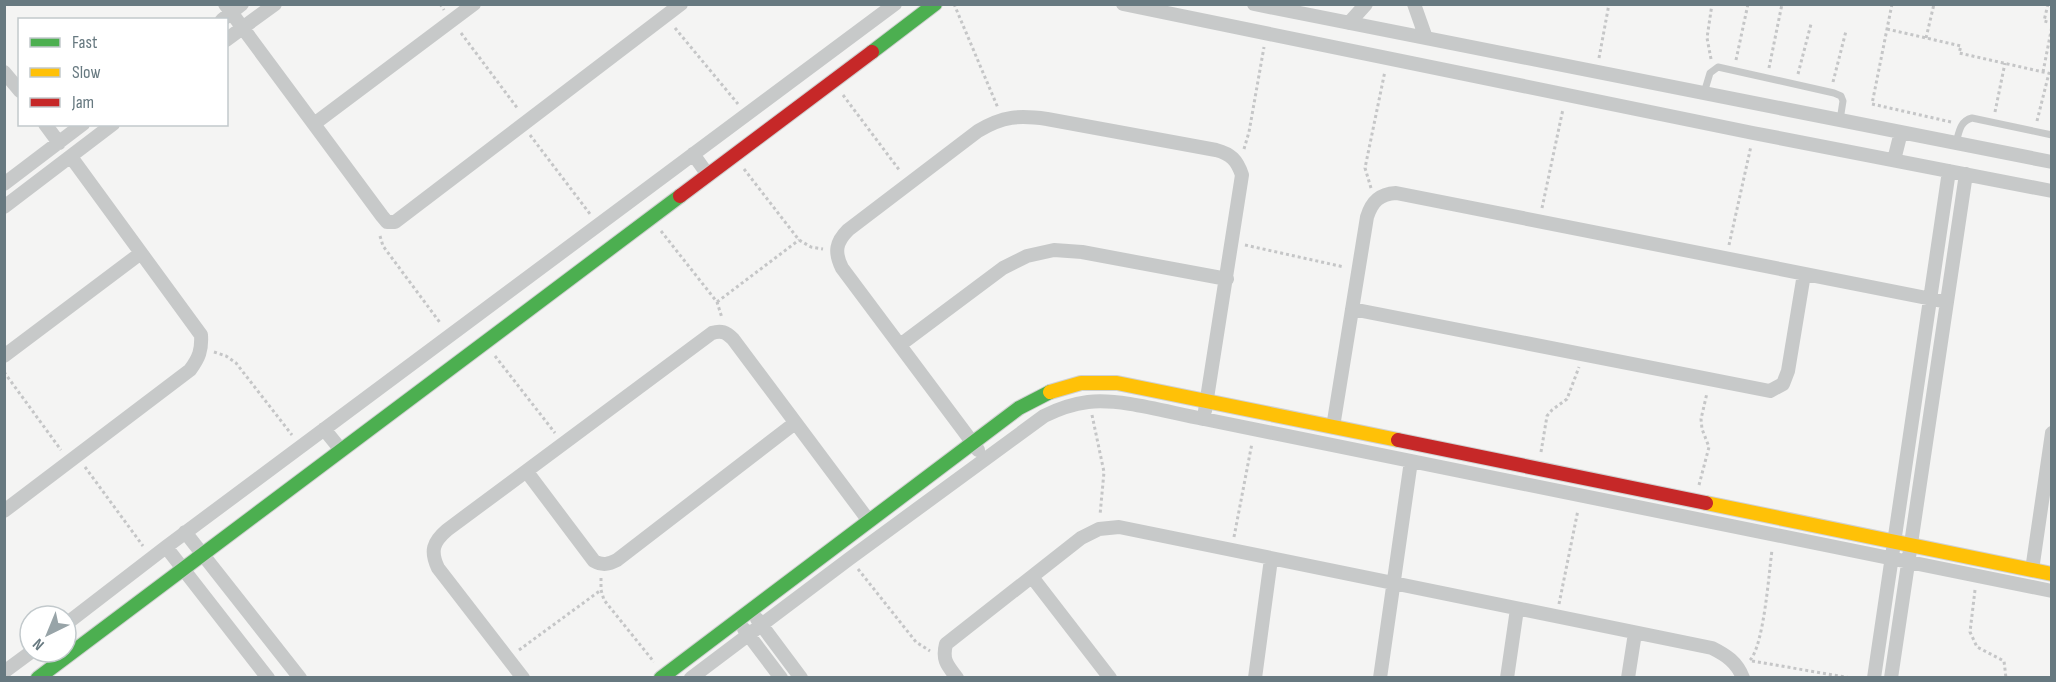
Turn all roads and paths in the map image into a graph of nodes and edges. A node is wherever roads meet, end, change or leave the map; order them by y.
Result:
1 (275, 4) edge
2 (440, 4) edge
3 (474, 4) edge
4 (681, 4) edge
5 (895, 4) edge
6 (935, 4) edge
7 (954, 4) edge
8 (1123, 4) edge
9 (1254, 4) edge
10 (1366, 4) edge
11 (1414, 4) edge
12 (1608, 4) edge
13 (1712, 4) edge
14 (1748, 4) edge
15 (1782, 4) edge
16 (1892, 4) edge
17 (1934, 4) edge
18 (2048, 4) edge
19 (230, 10) edge
20 (1296, 13) junction
21 (666, 17) junction
22 (452, 21) junction
23 (1349, 23) junction
24 (1811, 24) dead end
25 (2052, 25) edge
26 (243, 28) junction
27 (1887, 29) junction
28 (1846, 31) dead end
29 (1266, 34) junction
30 (1291, 38) junction
31 (1426, 38) junction
32 (1926, 38) junction
33 (228, 39) edge
34 (1451, 43) junction
35 (1387, 58) junction
36 (2006, 63) junction
37 (1446, 70) junction
38 (1713, 70) junction
39 (805, 71) junction
40 (1596, 71) junction
41 (1734, 71) junction
42 (4, 72) edge
43 (2043, 72) junction
44 (2050, 73) edge
45 (1767, 78) junction
46 (832, 81) junction
47 (1796, 84) junction
48 (18, 90) edge
49 (820, 91) junction
50 (1830, 92) junction
51 (1704, 93) junction
52 (1566, 94) junction
53 (747, 114) junction
54 (1002, 119) junction
55 (1840, 120) junction
56 (1993, 123) junction
57 (314, 124) junction
58 (526, 124) junction
59 (1962, 124) junction
60 (46, 126) edge
61 (80, 126) edge
62 (110, 126) edge
63 (1901, 132) junction
64 (2035, 132) junction
65 (1754, 133) junction
66 (2052, 135) edge
67 (59, 143) junction
68 (1956, 143) junction
69 (693, 154) junction
70 (733, 156) junction
71 (71, 157) junction
72 (1894, 160) junction
73 (2052, 162) edge
74 (1238, 163) junction
75 (1949, 171) junction
76 (708, 174) junction
77 (1966, 174) junction
78 (909, 183) junction
79 (4, 184) edge
80 (2052, 191) edge
81 (1377, 199) junction
82 (4, 207) edge
83 (382, 216) junction
84 (650, 218) junction
85 (1539, 222) junction
86 (598, 225) junction
87 (1940, 235) junction
88 (1957, 238) junction
89 (799, 240) junction
90 (1232, 242) junction
91 (836, 247) junction
92 (141, 253) junction
93 (1726, 258) junction
94 (1358, 270) junction
95 (1804, 274) junction
96 (1227, 279) junction
97 (1931, 298) junction
98 (717, 302) junction
99 (1947, 302) junction
100 (1352, 309) junction
101 (720, 331) junction
102 (449, 335) junction
103 (485, 342) junction
104 (900, 345) junction
105 (202, 348) junction
106 (1584, 355) junction
107 (4, 356) edge
108 (4, 372) edge
109 (1710, 380) junction
110 (1207, 401) junction
111 (1090, 402) junction
112 (1204, 419) junction
113 (795, 423) junction
114 (1333, 427) junction
115 (324, 429) junction
116 (1254, 429) junction
117 (2052, 433) edge
118 (973, 443) junction
119 (564, 444) junction
120 (301, 446) junction
121 (2050, 448) edge
122 (341, 450) junction
123 (73, 459) junction
124 (984, 459) junction
125 (1412, 461) junction
126 (1538, 469) junction
127 (527, 472) junction
128 (1581, 496) junction
129 (1695, 501) junction
130 (4, 511) edge
131 (869, 521) junction
132 (1099, 529) junction
133 (185, 532) junction
134 (1774, 536) junction
135 (1894, 541) junction
136 (1911, 545) junction
137 (166, 547) junction
138 (1232, 550) junction
139 (203, 554) junction
140 (151, 557) junction
141 (849, 559) junction
142 (1271, 559) junction
143 (1891, 560) junction
144 (1908, 562) junction
145 (601, 565) junction
146 (183, 569) junction
147 (2032, 570) junction
148 (2052, 574) edge
149 (1976, 576) junction
150 (1032, 577) junction
151 (1394, 584) junction
152 (601, 590) junction
153 (2052, 591) edge
154 (1517, 609) junction
155 (751, 610) junction
156 (78, 615) edge
157 (1556, 617) junction
158 (738, 620) junction
159 (762, 624) junction
160 (1635, 633) junction
161 (748, 634) junction
162 (943, 654) junction
163 (508, 658) junction
164 (18, 662) edge
165 (1744, 669) edge
166 (4, 672) edge
167 (662, 676) edge
168 (38, 678) edge
169 (268, 678) edge
170 (300, 678) edge
171 (523, 678) edge
172 (692, 678) edge
173 (781, 678) edge
174 (801, 678) edge
175 (957, 678) edge
176 (1110, 678) edge
177 (1255, 678) edge
178 (1380, 678) edge
179 (1507, 678) edge
180 (1628, 678) edge
181 (1851, 678) edge
182 (1874, 678) edge
183 (1892, 678) edge
184 (2006, 678) edge

1 - 26 street
2 - 22 path
3 - 22 street
4 - 21 street
5 - 39 street
6 - 46 street
7 - 54 path
8 - 29 street
9 - 20 street
10 - 23 street
11 - 31 street
12 - 40 path
13 - 38 path
14 - 41 path
15 - 45 path
16 - 27 path
17 - 32 path
18 - 25 path
19 - 26 street
20 - 23 street
20 - 30 street
21 - 53 path
21 - 58 street
22 - 57 street
22 - 58 path
23 - 31 street
24 - 47 path
25 - 43 path
26 - 33 street
26 - 57 street
27 - 32 path
27 - 59 path
28 - 50 path
29 - 30 street
29 - 74 path
30 - 35 street
31 - 34 street
32 - 36 path
34 - 37 street
34 - 40 street
35 - 37 street
35 - 81 path
36 - 43 path
36 - 56 path
37 - 52 street
38 - 41 lane
38 - 51 lane
39 - 49 street
39 - 53 street
40 - 51 street
41 - 45 lane
42 - 48 street
43 - 44 path
44 - 64 path
45 - 47 lane
46 - 49 street
46 - 78 path
47 - 50 lane
49 - 70 street
50 - 55 lane
51 - 55 street
52 - 65 street
52 - 85 path
53 - 69 street
54 - 74 street
54 - 78 street
55 - 63 street
56 - 59 lane
56 - 64 lane
57 - 83 street
58 - 83 street
58 - 86 path
59 - 68 lane
60 - 67 street
61 - 67 street
62 - 71 street
63 - 68 street
63 - 72 street
64 - 66 lane
65 - 72 street
65 - 93 path
67 - 79 street
68 - 73 street
69 - 76 street
69 - 86 street
70 - 76 street
70 - 89 path
71 - 82 street
71 - 92 street
72 - 75 street
74 - 90 street
75 - 77 street
75 - 87 street
76 - 84 street
77 - 80 street
77 - 88 street
78 - 91 street
81 - 85 street
81 - 94 street
83 - 102 path
84 - 98 path
84 - 103 street
85 - 93 street
86 - 102 street
87 - 88 street
87 - 97 street
88 - 99 street
89 - 91 path
89 - 98 path
90 - 94 path
90 - 96 street
91 - 104 street
92 - 105 street
92 - 107 street
93 - 95 street
94 - 100 street
95 - 97 street
95 - 109 street
96 - 104 street
96 - 110 street
97 - 99 street
97 - 135 street
98 - 101 path
99 - 136 street
100 - 106 street
100 - 114 street
101 - 113 street
101 - 119 street
102 - 115 street
103 - 119 path
103 - 122 street
104 - 118 street
105 - 120 path
105 - 123 street
106 - 109 street
106 - 126 path
108 - 123 path
109 - 129 path
110 - 112 street
110 - 114 street
110 - 118 street
111 - 112 street
111 - 124 street
111 - 132 path
112 - 116 street
113 - 131 street
113 - 145 street
114 - 126 street
115 - 120 street
115 - 122 street
116 - 125 street
116 - 138 path
117 - 121 street
118 - 124 street
118 - 131 street
119 - 127 street
120 - 133 street
121 - 147 street
122 - 139 street
123 - 130 street
123 - 140 path
124 - 141 street
125 - 128 street
125 - 151 street
126 - 129 street
127 - 145 street
127 - 163 street
128 - 134 street
128 - 157 path
129 - 135 street
131 - 155 street
132 - 138 street
132 - 150 street
133 - 137 street
133 - 139 street
134 - 143 street
134 - 165 path
135 - 136 street
135 - 143 street
136 - 144 street
136 - 147 street
137 - 140 street
137 - 146 street
138 - 142 street
139 - 146 street
139 - 170 street
140 - 156 street
141 - 159 street
141 - 162 path
142 - 151 street
142 - 177 street
143 - 144 street
143 - 182 street
144 - 149 street
144 - 183 street
145 - 152 path
146 - 168 street
146 - 169 street
147 - 148 street
149 - 153 street
149 - 184 path
150 - 162 street
150 - 176 street
151 - 154 street
151 - 178 street
152 - 163 path
152 - 167 path
154 - 157 street
154 - 179 street
155 - 158 street
155 - 159 street
157 - 160 street
158 - 161 street
158 - 167 street
159 - 161 street
159 - 174 street
160 - 165 street
160 - 180 street
161 - 172 street
161 - 173 street
162 - 175 street
163 - 171 street
164 - 166 street
165 - 181 path

